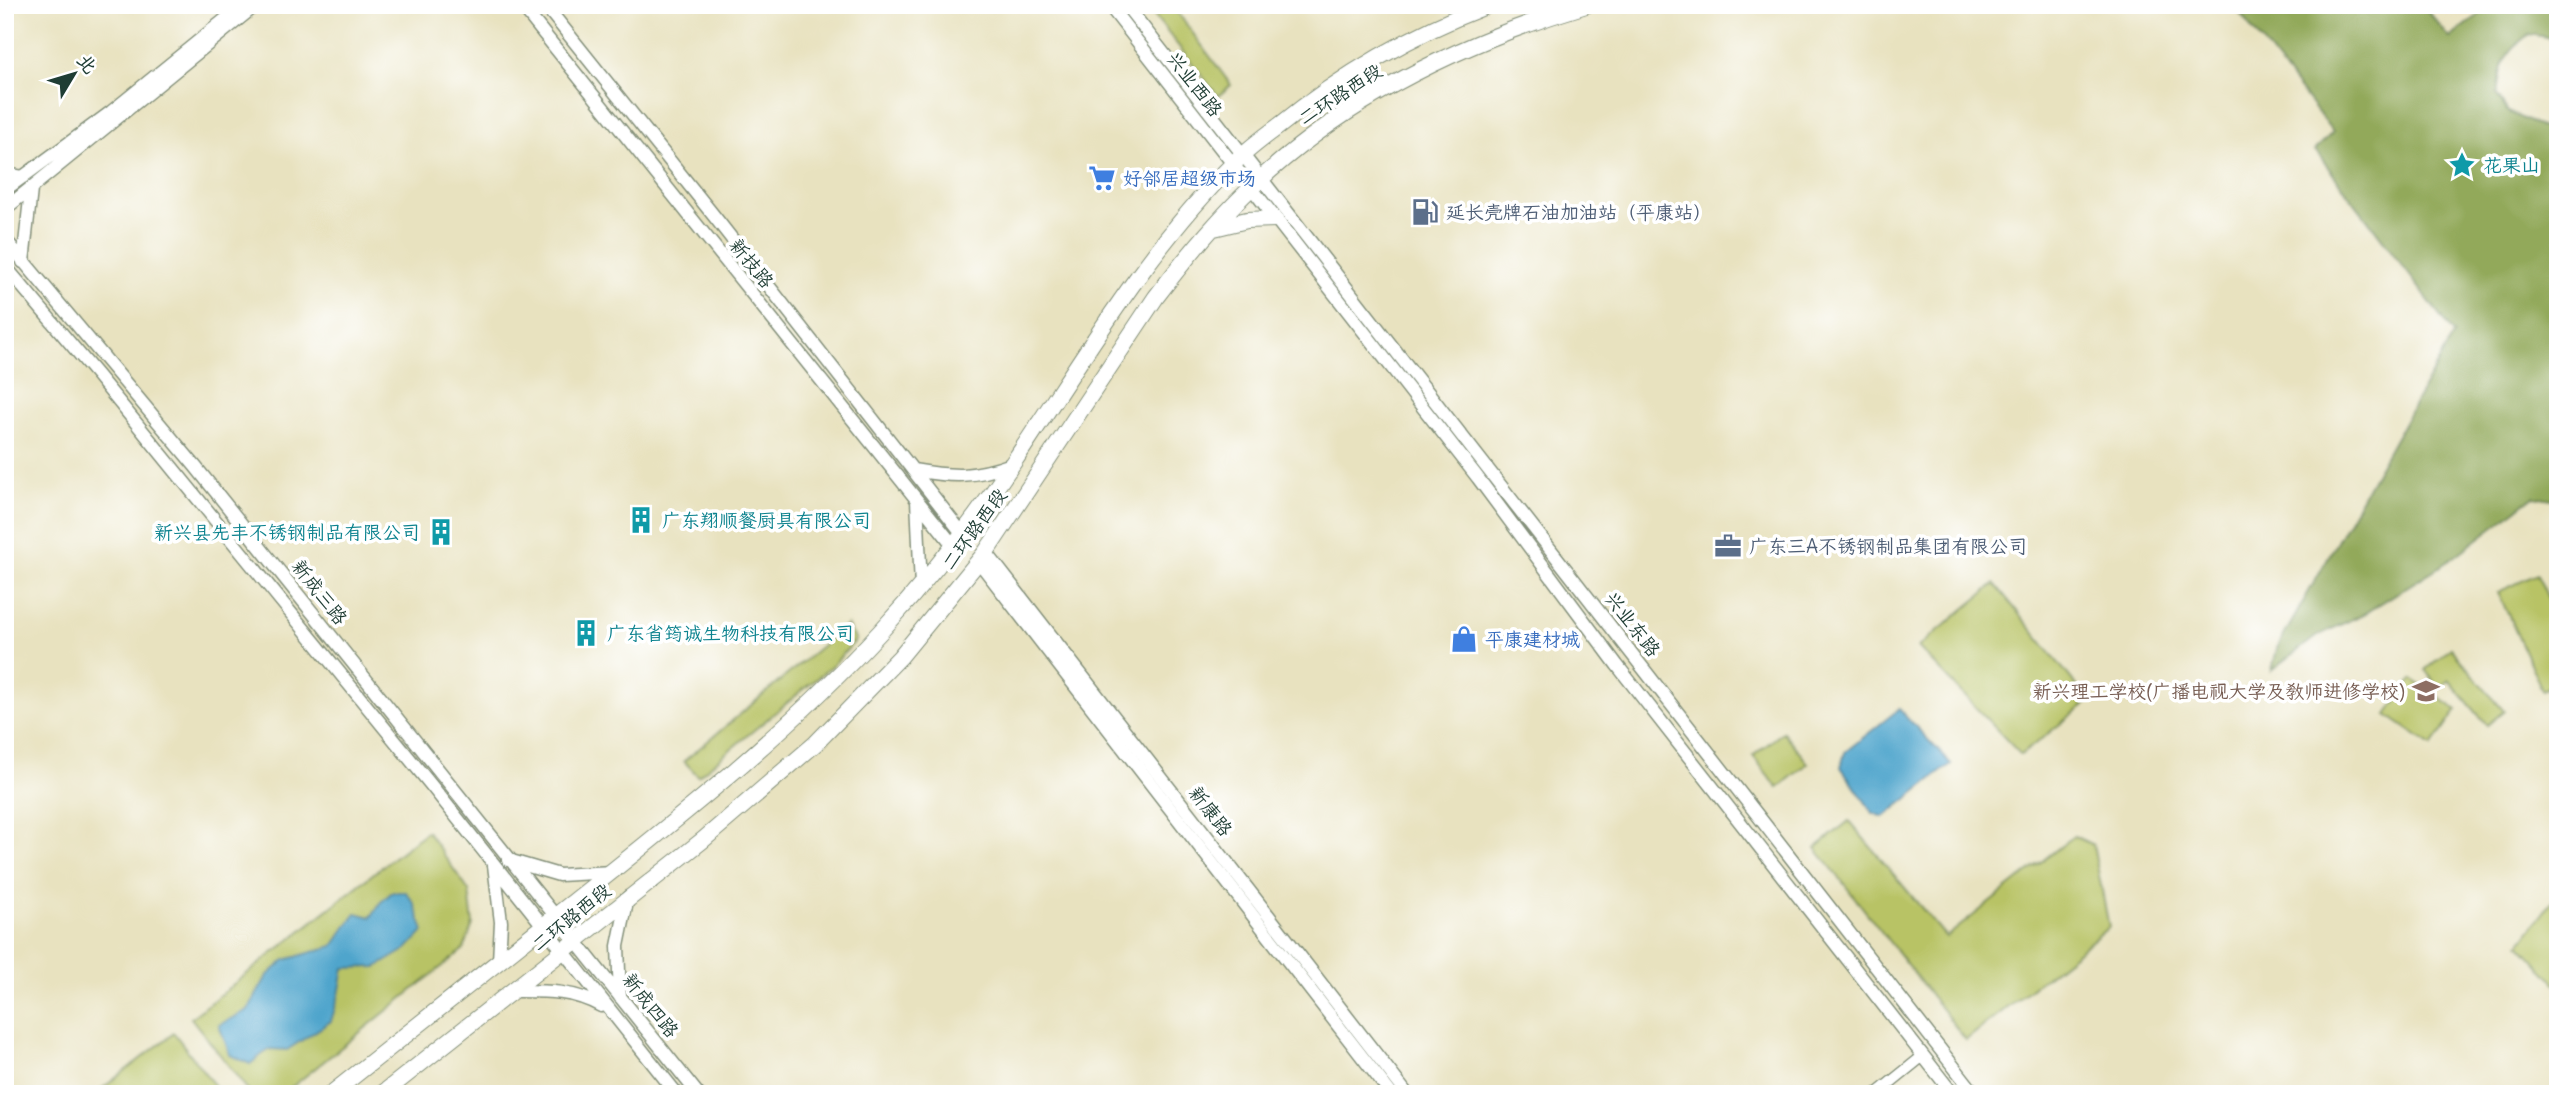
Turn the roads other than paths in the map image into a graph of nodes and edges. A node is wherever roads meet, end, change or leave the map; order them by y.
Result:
1 (243, 5) edge
2 (256, 5) edge
3 (521, 5) edge
4 (545, 5) edge
5 (1109, 5) edge
6 (1126, 5) edge
7 (1488, 5) edge
8 (1586, 5) edge
9 (1238, 159) junction
10 (5, 174) edge
11 (23, 177) junction
12 (1256, 183) junction
13 (5, 190) edge
14 (31, 190) junction
15 (5, 209) edge
16 (1275, 219) junction
17 (1212, 229) junction
18 (5, 239) edge
19 (23, 262) junction
20 (6, 268) edge
21 (1012, 464) junction
22 (913, 470) junction
23 (917, 500) junction
24 (957, 539) junction
25 (982, 557) junction
26 (921, 587) junction
27 (508, 860) junction
28 (494, 864) junction
29 (612, 872) junction
30 (628, 897) junction
31 (549, 922) junction
32 (568, 946) junction
33 (499, 961) junction
34 (513, 991) junction
35 (620, 998) junction
36 (608, 1009) junction
37 (1923, 1056) junction
38 (331, 1094) edge
39 (382, 1094) edge
40 (677, 1094) edge
41 (698, 1094) edge
42 (1391, 1094) edge
43 (1407, 1094) edge
44 (1876, 1094) edge
45 (1953, 1094) edge
46 (1975, 1094) edge

1 - 11 street
2 - 14 street
3 - 23 street, 新技路
4 - 22 street, 新技路
5 - 9 street, 兴业西路
6 - 9 street, 兴业西路
7 - 9 main road, 二环路西段
8 - 12 main road, 二环路西段
9 - 12 street, 兴业西路
9 - 21 main road, 二环路西段
10 - 11 street
11 - 13 street
12 - 16 street, 兴业东路
12 - 17 main road, 二环路西段
12 - 46 street, 兴业东路
14 - 15 street
14 - 19 street
16 - 17 main road
16 - 37 street, 兴业东路
17 - 25 main road, 二环路西段
18 - 19 street, 新成三路
19 - 27 street, 新成三路
20 - 28 street, 新成三路
21 - 22 street
21 - 24 main road, 二环路西段
22 - 24 street, 新技路
23 - 24 street, 新技路
23 - 26 street
24 - 26 main road, 二环路西段
25 - 30 main road, 二环路西段
25 - 42 street, 新康路
25 - 43 street, 新康路
26 - 29 main road, 二环路西段
27 - 29 street
27 - 31 street, 新成三路
28 - 31 street, 新成三路
28 - 33 street
29 - 31 main road, 二环路西段
30 - 32 main road, 二环路西段
30 - 35 street
31 - 32 street, 新成三路
31 - 33 main road, 二环路西段
32 - 34 main road, 二环路西段
32 - 35 street, 新成四路
32 - 36 street, 新成四路
33 - 38 main road, 二环路西段
34 - 36 street
34 - 39 main road, 二环路西段
35 - 41 street, 新成四路
36 - 40 street, 新成四路
37 - 44 street
37 - 45 street, 兴业东路

